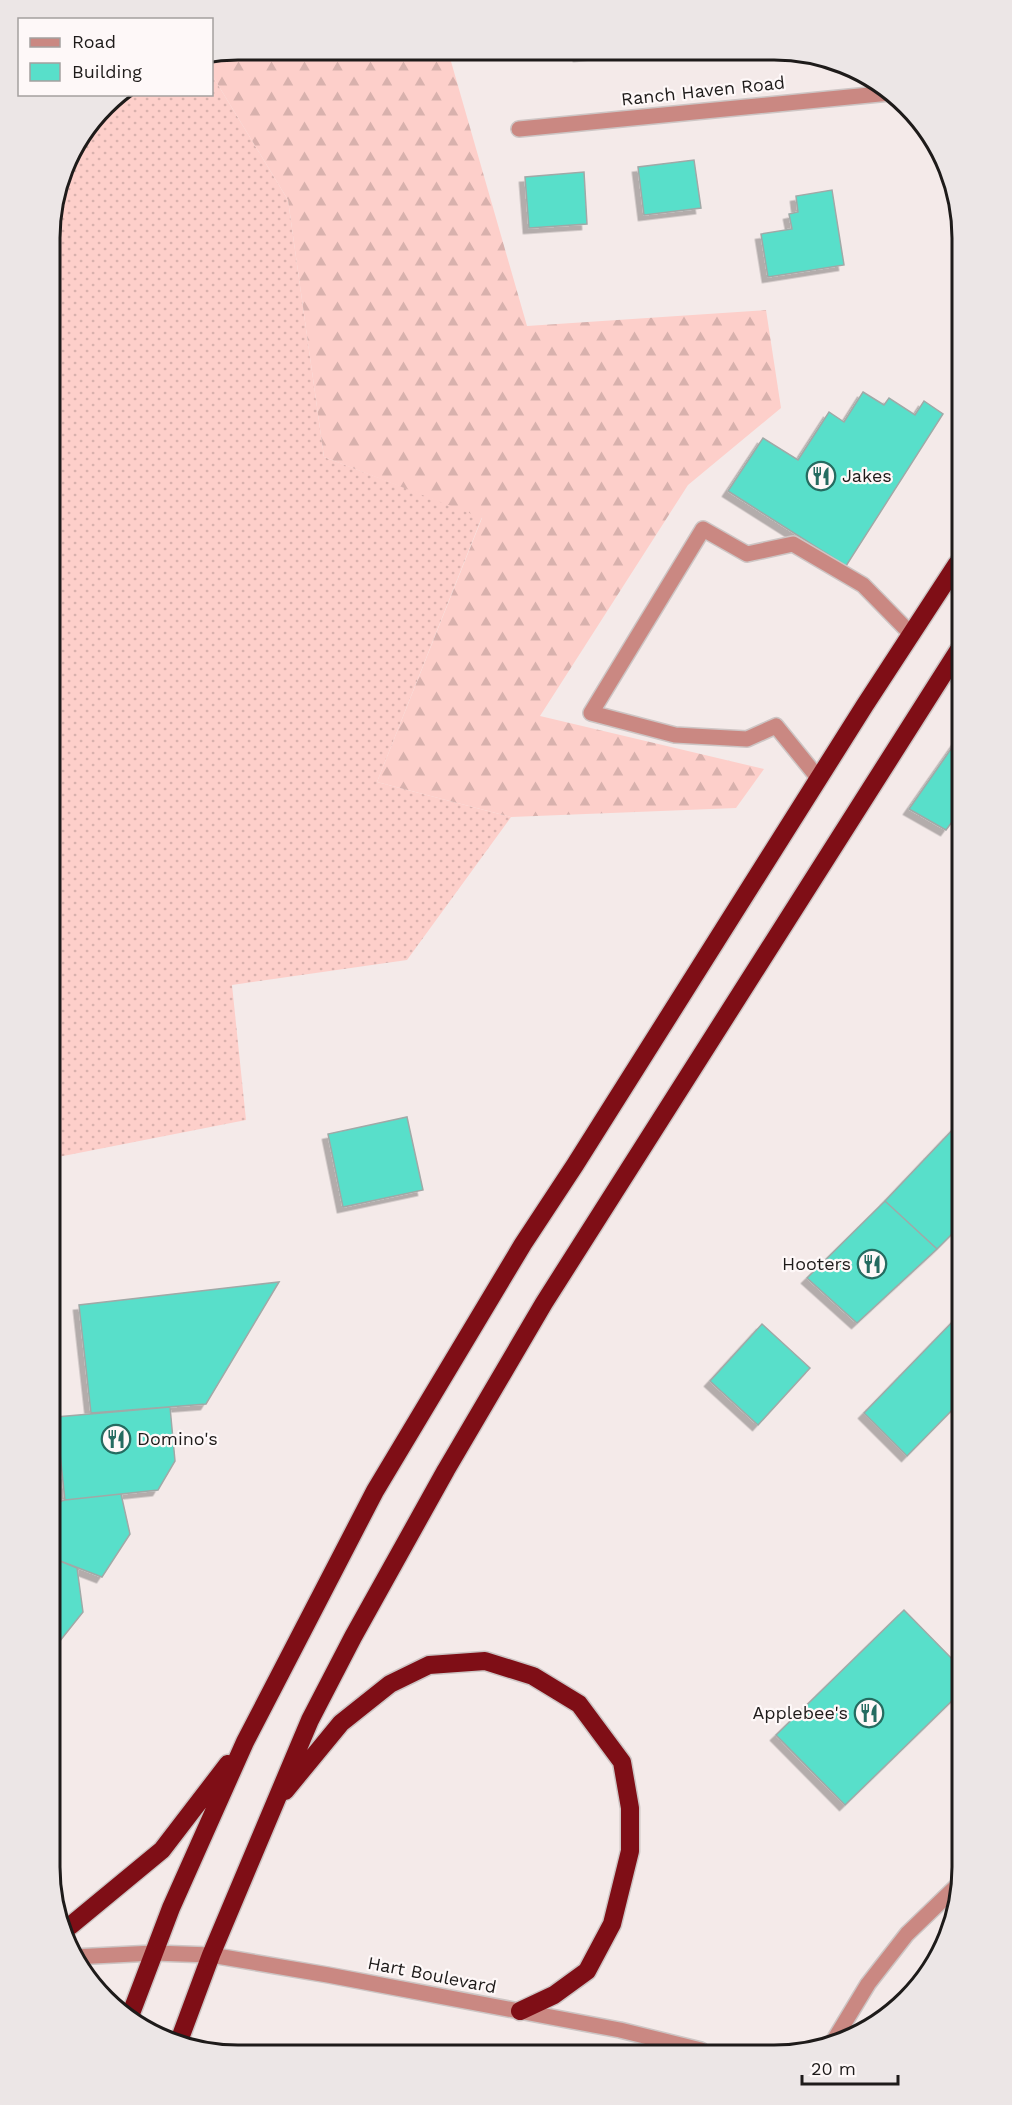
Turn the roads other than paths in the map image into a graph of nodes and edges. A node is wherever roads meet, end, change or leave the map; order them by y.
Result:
1 (878, 94) edge
2 (519, 129) dead end
3 (952, 572) edge
4 (911, 634) junction
5 (952, 660) edge
6 (819, 779) junction
7 (245, 1742) junction
8 (273, 1806) junction
9 (950, 1893) edge
10 (71, 1926) edge
11 (154, 1953) junction
12 (211, 1955) junction
13 (84, 1956) edge
14 (132, 2010) edge
15 (520, 2011) junction
16 (839, 2032) edge
17 (181, 2036) edge
18 (681, 2045) edge

1 - 2 street, Ranch Haven Road
3 - 4 highway
4 - 6 highway
4 - 6 street
5 - 8 highway
6 - 7 highway
7 - 10 highway
7 - 11 highway
8 - 12 highway
8 - 15 highway
9 - 16 street
11 - 12 street, Hart Boulevard
11 - 13 street, Hart Boulevard
11 - 14 highway
12 - 15 street, Hart Boulevard
12 - 17 highway
15 - 18 street, Hart Boulevard

